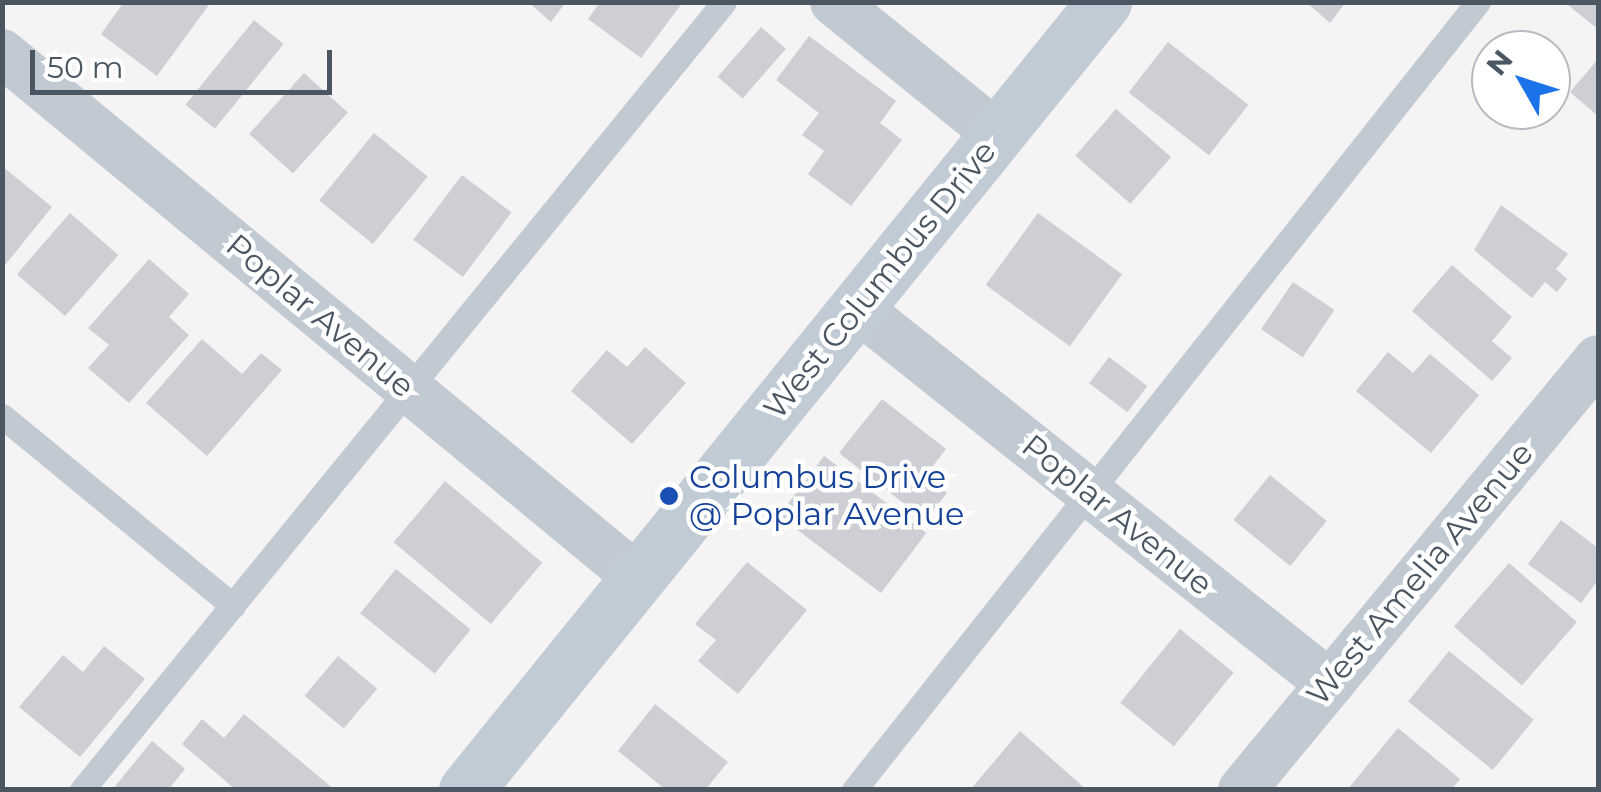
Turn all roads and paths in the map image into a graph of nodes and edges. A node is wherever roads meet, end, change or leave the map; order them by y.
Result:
1 (724, 2) edge
2 (834, 2) edge
3 (1104, 2) edge
4 (1478, 2) edge
5 (2, 54) edge
6 (998, 135) junction
7 (857, 308) junction
8 (1598, 359) edge
9 (407, 388) junction
10 (2, 416) edge
11 (1086, 491) junction
12 (638, 578) junction
13 (233, 606) junction
14 (1330, 684) junction
15 (82, 790) edge
16 (466, 790) edge
17 (854, 790) edge
18 (1242, 790) edge

1 - 9 lane
2 - 6 street
3 - 6 main road, West Columbus Drive
4 - 11 lane
5 - 9 street, Poplar Avenue
6 - 7 main road, West Columbus Drive
7 - 11 street, Poplar Avenue
7 - 12 main road, West Columbus Drive
8 - 14 street, West Amelia Avenue
9 - 12 street, Poplar Avenue
9 - 13 lane
10 - 13 lane
11 - 14 street, Poplar Avenue
11 - 17 lane
12 - 16 main road, West Columbus Drive
13 - 15 lane
14 - 18 street, West Amelia Avenue

